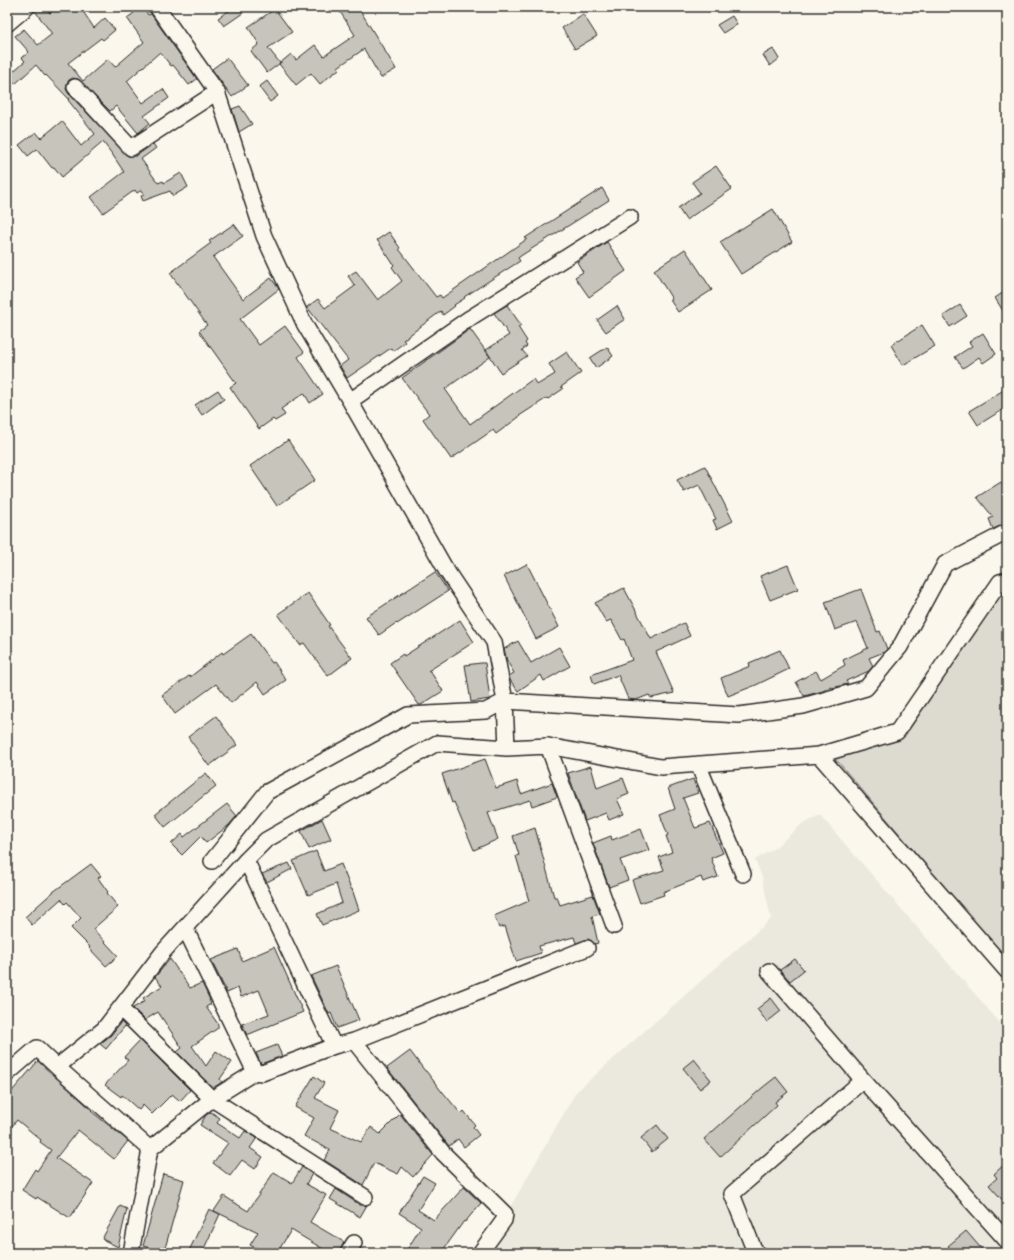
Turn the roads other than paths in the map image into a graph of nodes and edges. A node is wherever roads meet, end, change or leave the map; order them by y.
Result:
1 (28, 7) edge
2 (157, 7) edge
3 (7, 24) edge
4 (74, 87) dead end
5 (217, 92) junction
6 (630, 217) dead end
7 (350, 401) junction
8 (1007, 532) edge
9 (1007, 580) edge
10 (504, 701) junction
11 (548, 746) junction
12 (507, 748) junction
13 (819, 754) junction
14 (698, 764) junction
15 (246, 860) junction
16 (212, 861) dead end
17 (743, 874) dead end
18 (614, 926) dead end
19 (185, 928) junction
20 (588, 948) dead end
21 (769, 971) dead end
22 (1007, 971) edge
23 (120, 1008) junction
24 (354, 1041) junction
25 (334, 1046) junction
26 (57, 1067) junction
27 (255, 1072) junction
28 (7, 1074) edge
29 (863, 1080) junction
30 (212, 1099) junction
31 (150, 1149) junction
32 (364, 1198) dead end
33 (1007, 1241) edge
34 (131, 1253) edge
35 (480, 1253) edge
36 (757, 1253) edge

1 - 3 street
2 - 5 street
4 - 5 street
5 - 7 street
6 - 7 street
7 - 10 street
8 - 10 street
9 - 13 street
10 - 12 street
10 - 16 street
11 - 12 street
11 - 14 street
11 - 18 street
12 - 15 street
13 - 14 street
13 - 22 street
14 - 17 street
15 - 19 street
15 - 25 street
19 - 23 street
19 - 27 street
20 - 24 street
21 - 29 street
23 - 26 street
23 - 30 street
24 - 25 street
24 - 35 street
25 - 27 street
26 - 28 street
26 - 31 street
27 - 30 street
29 - 33 street
29 - 36 street
30 - 31 street
30 - 32 street
31 - 34 street

